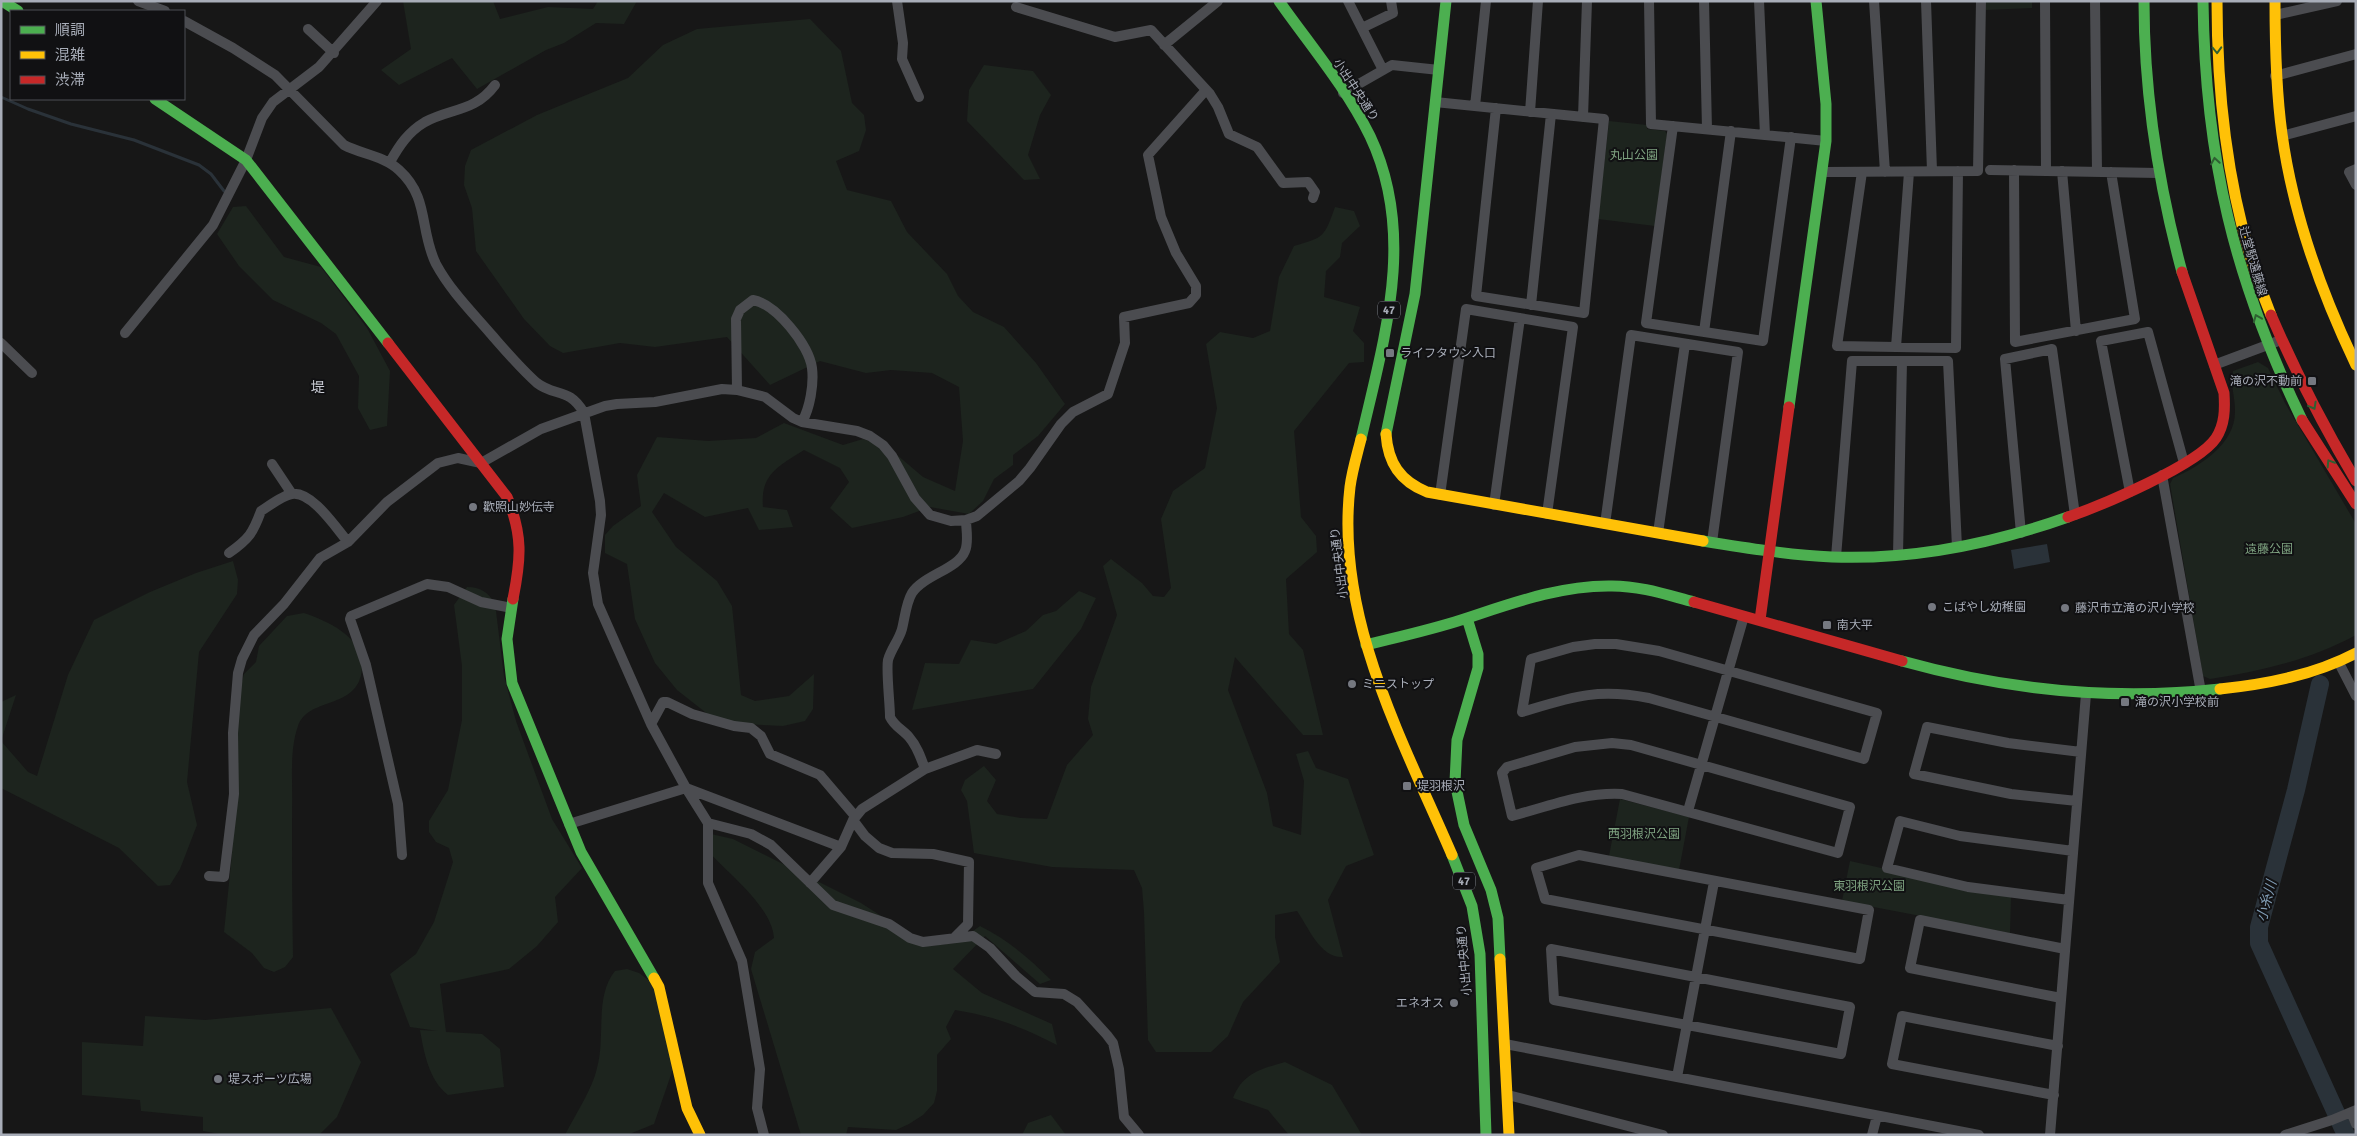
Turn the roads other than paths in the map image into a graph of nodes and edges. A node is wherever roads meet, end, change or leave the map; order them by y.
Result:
1 (2, 1) edge
2 (138, 1) edge
3 (376, 1) edge
4 (897, 1) edge
5 (1218, 1) edge
6 (1279, 1) edge
7 (1348, 1) edge
8 (1391, 1) edge
9 (1446, 1) edge
10 (1486, 1) edge
11 (1538, 1) edge
12 (1587, 1) edge
13 (1649, 1) edge
14 (1704, 1) edge
15 (1759, 1) edge
16 (1816, 1) edge
17 (1874, 1) edge
18 (1926, 1) edge
19 (1980, 1) edge
20 (2045, 1) edge
21 (2095, 1) edge
22 (2144, 1) edge
23 (2203, 1) edge
24 (2217, 1) edge
25 (2275, 1) edge
26 (2337, 1) edge
27 (1016, 7) dead end
28 (16, 10) edge
29 (162, 10) edge
30 (2275, 15) junction
31 (185, 22) edge
32 (1362, 28) junction
33 (308, 29) dead end
34 (1164, 44) junction
35 (334, 53) junction
36 (2356, 54) edge
37 (1383, 70) junction
38 (1439, 70) junction
39 (2276, 76) junction
40 (495, 86) dead end
41 (1206, 90) junction
42 (291, 91) junction
43 (1343, 94) junction
44 (919, 97) dead end
45 (156, 100) edge
46 (1435, 102) junction
47 (1475, 106) junction
48 (1496, 108) junction
49 (1530, 112) junction
50 (1551, 114) junction
51 (2356, 116) edge
52 (1583, 117) junction
53 (1673, 126) junction
54 (1707, 129) junction
55 (1731, 132) junction
56 (1766, 135) junction
57 (2282, 136) junction
58 (1791, 137) junction
59 (1826, 141) junction
60 (246, 160) junction
61 (390, 162) junction
62 (2356, 169) edge
63 (1990, 170) dead end
64 (2014, 170) junction
65 (1932, 171) junction
66 (1958, 171) junction
67 (2046, 171) junction
68 (2062, 171) junction
69 (1824, 172) junction
70 (1862, 172) junction
71 (1885, 172) junction
72 (1909, 172) junction
73 (2097, 172) junction
74 (2111, 172) junction
75 (2158, 173) junction
76 (2356, 185) edge
77 (1313, 198) dead end
78 (1531, 304) junction
79 (1520, 318) junction
80 (2076, 331) junction
81 (125, 332) dead end
82 (1704, 332) junction
83 (2280, 340) junction
84 (1, 343) edge
85 (1685, 344) junction
86 (2268, 346) junction
87 (1896, 347) junction
88 (1902, 361) junction
89 (2214, 365) junction
90 (2356, 365) edge
91 (32, 373) dead end
92 (736, 390) junction
93 (584, 413) junction
94 (802, 422) junction
95 (481, 463) junction
96 (2184, 463) junction
97 (272, 464) dead end
98 (2162, 475) junction
99 (2356, 481) edge
100 (2130, 492) junction
101 (292, 494) junction
102 (1440, 496) junction
103 (2356, 504) edge
104 (1494, 505) junction
105 (1547, 514) junction
106 (2075, 515) junction
107 (966, 520) junction
108 (1605, 524) junction
109 (1658, 533) junction
110 (2021, 533) junction
111 (348, 542) junction
112 (1712, 542) junction
113 (1956, 547) junction
114 (1770, 551) junction
115 (230, 553) dead end
116 (1898, 555) junction
117 (1836, 557) junction
118 (512, 608) junction
119 (1744, 616) junction
120 (1467, 618) junction
121 (1760, 620) junction
122 (1366, 645) junction
123 (2356, 653) edge
124 (2339, 663) junction
125 (1728, 672) junction
126 (2201, 692) junction
127 (2086, 694) junction
128 (2356, 696) edge
129 (1714, 718) junction
130 (651, 724) junction
131 (2081, 752) junction
132 (996, 754) dead end
133 (1701, 764) junction
134 (925, 769) junction
135 (686, 788) junction
136 (2077, 801) junction
137 (1688, 811) junction
138 (854, 818) junction
139 (708, 823) junction
140 (569, 824) junction
141 (841, 847) junction
142 (2073, 851) junction
143 (402, 855) dead end
144 (209, 876) dead end
145 (1714, 882) junction
146 (810, 883) junction
147 (2069, 900) junction
148 (1705, 929) junction
149 (955, 937) junction
150 (2065, 949) junction
151 (1696, 977) junction
152 (2062, 998) junction
153 (1687, 1025) junction
154 (1505, 1044) junction
155 (2058, 1046) junction
156 (1677, 1077) junction
157 (1508, 1095) junction
158 (2054, 1095) junction
159 (2353, 1111) edge
160 (1877, 1116) junction
161 (2356, 1124) edge
162 (700, 1135) edge
163 (764, 1135) edge
164 (1139, 1135) edge
165 (1486, 1135) edge
166 (1509, 1135) edge
167 (1662, 1135) edge
168 (1872, 1135) edge
169 (1979, 1135) edge
170 (2050, 1135) edge
171 (2286, 1135) edge

1 - 28 street
2 - 29 street
3 - 35 street
4 - 44 street
5 - 34 street
6 - 43 street, 小出中央通り / 47
7 - 32 street
8 - 32 street
9 - 38 street
10 - 47 street
11 - 49 street
12 - 52 street
13 - 53 street
14 - 54 street
15 - 56 street
16 - 59 street
17 - 71 street
18 - 65 street
19 - 66 street
20 - 67 street
21 - 73 street
22 - 75 street
86 -> 23 street, 辻堂駅遠藤線
24 -> 83 street, 辻堂駅遠藤線
25 - 30 street
26 - 30 street
27 - 34 street
30 - 39 street
31 - 42 street
32 - 37 street
33 - 35 street
34 - 41 street
35 - 42 street
36 - 39 street
37 - 38 street
37 - 43 street
38 - 46 street
39 - 57 street
40 - 61 street
41 - 77 street
41 - 107 street
42 - 60 street
42 - 61 street
43 - 122 street, 小出中央通り / 47
45 - 60 street
46 - 47 street
46 - 102 street
47 - 48 street
48 - 49 street
48 - 78 street
49 - 50 street
50 - 52 street
50 - 78 street
51 - 57 street
52 - 78 street
53 - 54 street
53 - 82 street
54 - 55 street
55 - 56 street
55 - 82 street
56 - 58 street
57 - 90 street
58 - 59 street
58 - 82 street
59 - 69 street
60 - 81 street
60 - 95 street
61 - 93 street
62 - 76 street
63 - 64 street
64 - 67 street
64 - 80 street
65 - 66 street
65 - 72 street
66 - 87 street
67 - 68 street
68 - 73 street
68 - 80 street
69 - 70 street
69 - 114 street
70 - 71 street
70 - 87 street
71 - 72 street
72 - 87 street
73 - 74 street
74 - 75 street
74 - 80 street
75 - 89 street
79 - 102 street
79 - 104 street
79 - 105 street
83 - 86 street
83 -> 99 street, 辻堂駅遠藤線
84 - 91 street
85 - 108 street
85 - 109 street
85 - 112 street
86 - 89 street
103 -> 86 street, 辻堂駅遠藤線
88 - 113 street
88 - 116 street
88 - 117 street
89 - 96 street
92 - 93 street
92 - 94 street
92 - 94 street
93 - 95 street
93 - 130 street
94 - 107 street
95 - 111 street
95 - 118 street
96 - 98 street
96 - 100 street
97 - 101 street
98 - 100 street
98 - 126 street
100 - 106 street
101 - 111 street
101 - 115 street
102 - 104 street
104 - 105 street
105 - 108 street
106 - 110 street
106 - 110 street
107 - 134 street
108 - 109 street
109 - 112 street
110 - 113 street
111 - 144 street
112 - 114 street
113 - 116 street
114 - 117 street
114 - 121 street
116 - 117 street
118 - 140 street
118 - 143 street
119 - 120 street
119 - 121 street
119 - 125 street
120 - 122 street
120 - 154 street
121 - 127 street
122 - 165 street, 小出中央通り / 47
123 - 124 street
124 - 126 street
124 - 128 street
125 - 129 street
125 - 129 street
125 - 129 street
126 - 127 street
127 - 131 street
129 - 133 street
130 - 135 street
130 - 138 street
131 - 136 street
131 - 136 street
132 - 134 street
133 - 137 street
133 - 137 street
133 - 137 street
134 - 138 street
135 - 139 street
135 - 140 street
135 - 141 street
136 - 142 street
138 - 141 street
138 - 149 street
139 - 146 street
139 - 163 street
140 - 162 street
141 - 146 street
142 - 147 street
142 - 147 street
145 - 148 street
145 - 148 street
145 - 148 street
146 - 149 street
147 - 150 street
148 - 151 street
149 - 164 street
150 - 152 street
150 - 152 street
151 - 153 street
151 - 153 street
151 - 153 street
152 - 155 street
153 - 156 street
154 - 156 street
154 - 157 street
155 - 158 street
155 - 158 street
156 - 160 street
157 - 166 street
157 - 167 street
158 - 170 street
159 - 161 street
159 - 171 street
160 - 168 street
160 - 169 street

